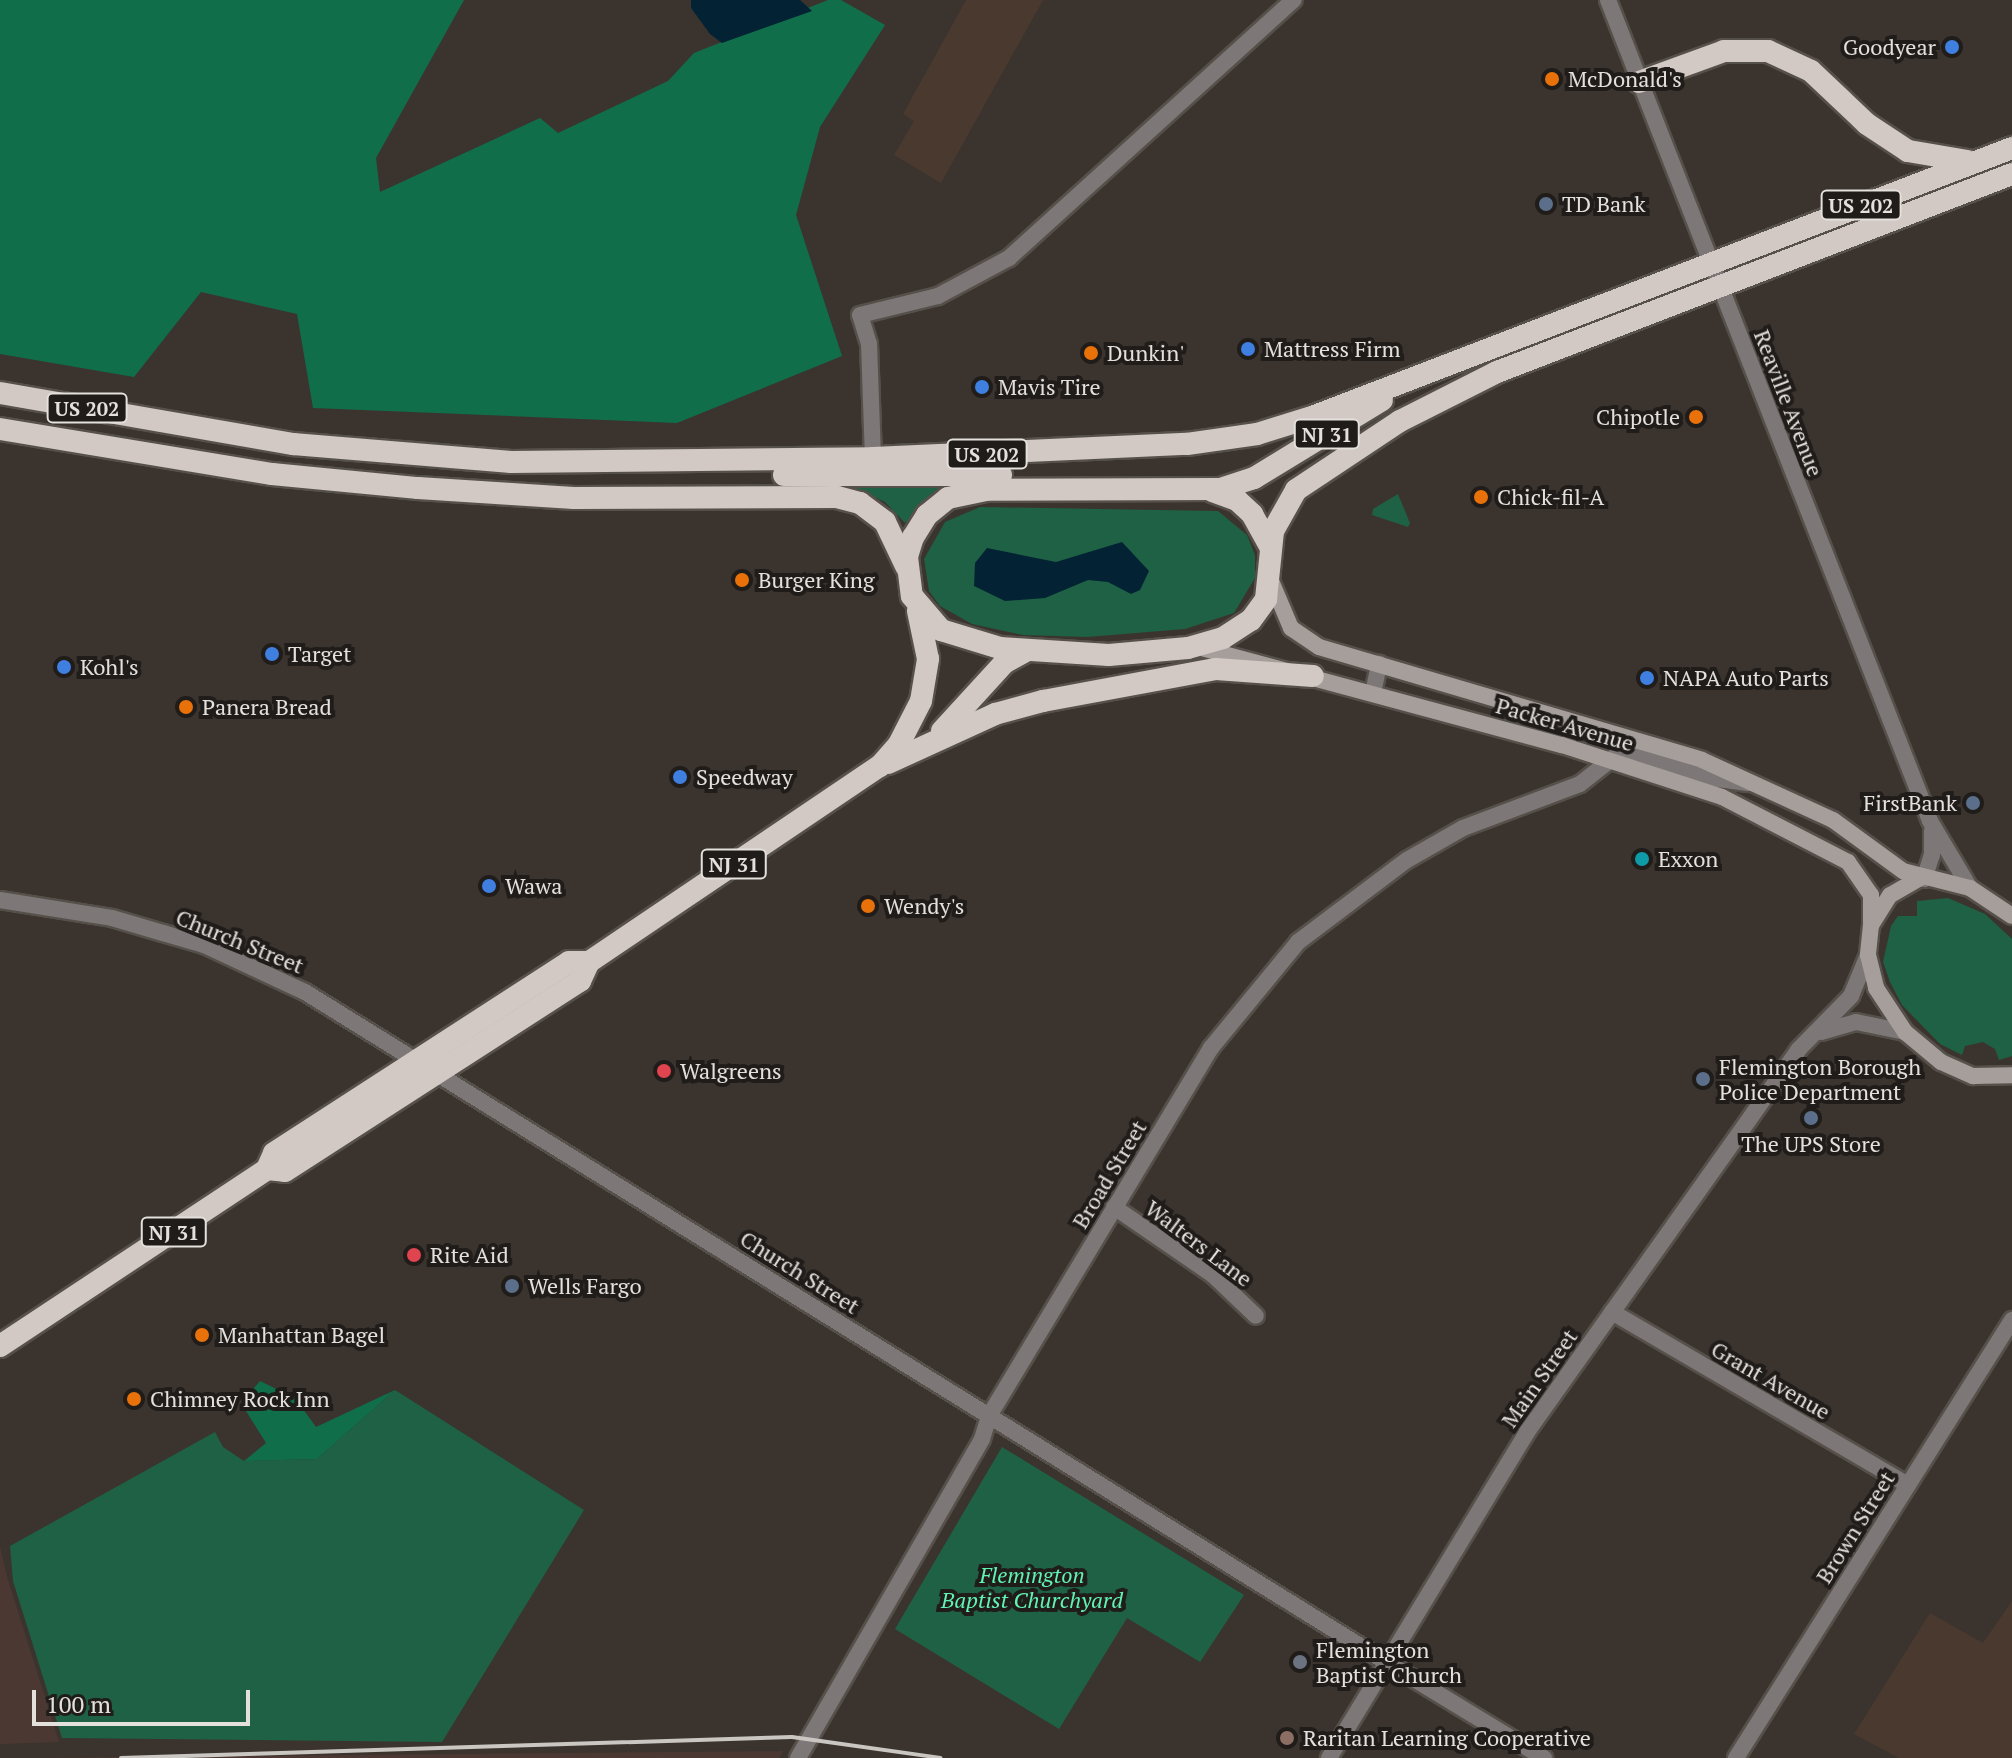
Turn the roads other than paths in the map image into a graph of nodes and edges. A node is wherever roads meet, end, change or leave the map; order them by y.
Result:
1 (1294, 0) edge
2 (1608, 0) edge
3 (1639, 82) junction
4 (2012, 148) edge
5 (1976, 161) junction
6 (2012, 174) edge
7 (1710, 262) junction
8 (1718, 284) junction
9 (1450, 363) junction
10 (0, 393) edge
11 (0, 429) edge
12 (873, 458) junction
13 (511, 462) junction
14 (1075, 489) junction
15 (1199, 490) junction
16 (1271, 556) junction
17 (907, 575) junction
18 (1271, 580) junction
19 (917, 606) junction
20 (1188, 648) junction
21 (1024, 652) junction
22 (1379, 664) junction
23 (1313, 676) junction
24 (1373, 693) junction
25 (930, 743) junction
26 (1610, 759) junction
27 (880, 766) junction
28 (1761, 784) junction
29 (1930, 821) junction
30 (1922, 879) junction
31 (1970, 888) junction
32 (0, 900) edge
33 (2008, 910) edge
34 (1871, 925) junction
35 (1868, 955) junction
36 (589, 962) junction
37 (1905, 1032) junction
38 (1809, 1038) junction
39 (419, 1060) junction
40 (439, 1073) junction
41 (2012, 1075) edge
42 (267, 1169) junction
43 (1114, 1207) junction
44 (1612, 1312) junction
45 (1256, 1316) dead end
46 (2012, 1320) edge
47 (0, 1346) edge
48 (989, 1416) junction
49 (1908, 1485) junction
50 (1386, 1662) junction
51 (798, 1758) edge
52 (1329, 1758) edge
53 (1544, 1758) edge
54 (1736, 1758) edge

1 - 12 street
2 - 3 street, Reaville Avenue
3 - 5 highway
3 - 7 street, Reaville Avenue
4 - 5 highway, US 202
5 - 7 highway, US 202
6 - 8 highway, US 202
7 - 8 street, Reaville Avenue
7 - 9 highway, US 202 / US 202
8 - 16 highway, US 202
8 - 29 street, Reaville Avenue
9 - 12 highway, US 202 / US 202
9 - 15 highway, NJ 31
10 - 13 highway, US 202 / US 202
11 - 17 highway, US 202 / US 202
12 - 13 highway, US 202 / US 202
13 - 14 highway
14 - 15 highway, NJ 31
14 - 17 highway, NJ 31
15 - 16 highway
16 - 18 highway, US 202
17 - 19 highway, US 202
18 - 20 highway, US 202
18 - 22 main road, Packer Avenue
19 - 21 highway, US 202
19 - 27 highway, NJ 31 / NJ 31
20 - 21 highway, US 202
20 - 23 main road, Packer Avenue
21 - 25 highway, NJ 31
22 - 24 street
22 - 28 main road, Packer Avenue
23 - 24 main road, Packer Avenue
23 - 25 highway
24 - 26 main road, Packer Avenue
25 - 27 highway, NJ 31
26 - 28 street
26 - 34 main road, Packer Avenue
26 - 43 street, Broad Street
27 - 36 highway, NJ 31 / NJ 31
28 - 30 main road, Packer Avenue
29 - 30 street, Reaville Avenue
29 - 31 street, Reaville Avenue
30 - 31 main road
30 - 34 main road
31 - 33 main road
32 - 39 street, Church Street
34 - 35 main road, Packer Avenue
35 - 37 main road
35 - 38 street, Main Street
36 - 39 highway, NJ 31 / NJ 31
36 - 40 highway, NJ 31 / NJ 31
37 - 38 street
37 - 41 main road
38 - 44 street, Main Street
39 - 40 street, Church Street
39 - 42 highway, NJ 31 / NJ 31
40 - 42 highway, NJ 31 / NJ 31
40 - 48 street, Church Street
42 - 47 highway, NJ 31 / NJ 31
43 - 45 street, Walters Lane
43 - 48 street, Broad Street
44 - 49 street, Grant Avenue
44 - 50 street, Main Street
46 - 49 street, Brown Street
48 - 50 street, Church Street
48 - 51 street, Broad Street
49 - 54 street, Brown Street
50 - 52 street, Main Street
50 - 53 street, Church Street

